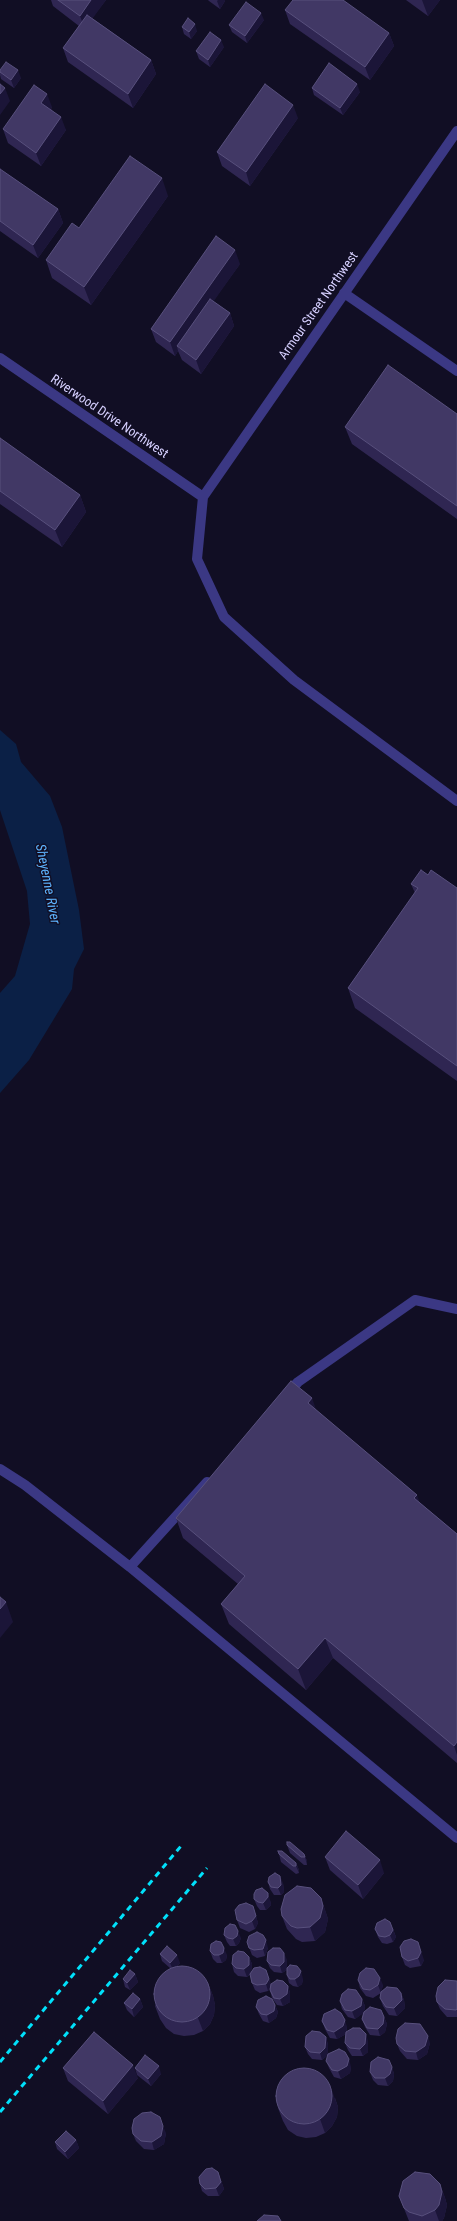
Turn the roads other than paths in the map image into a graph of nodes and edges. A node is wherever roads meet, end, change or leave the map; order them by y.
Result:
1 (457, 131) edge
2 (344, 293) junction
3 (0, 358) edge
4 (457, 371) edge
5 (203, 497) junction
6 (457, 801) edge
7 (457, 1309) edge
8 (277, 1405) edge
9 (0, 1469) edge
10 (214, 1474) edge
11 (130, 1567) junction
12 (457, 1838) edge

1 - 2 street, Armour Street Northwest
2 - 4 street
2 - 5 street, Armour Street Northwest
3 - 5 street, Riverwood Drive Northwest
5 - 6 street
7 - 8 street
9 - 11 street
10 - 11 street
11 - 12 street

